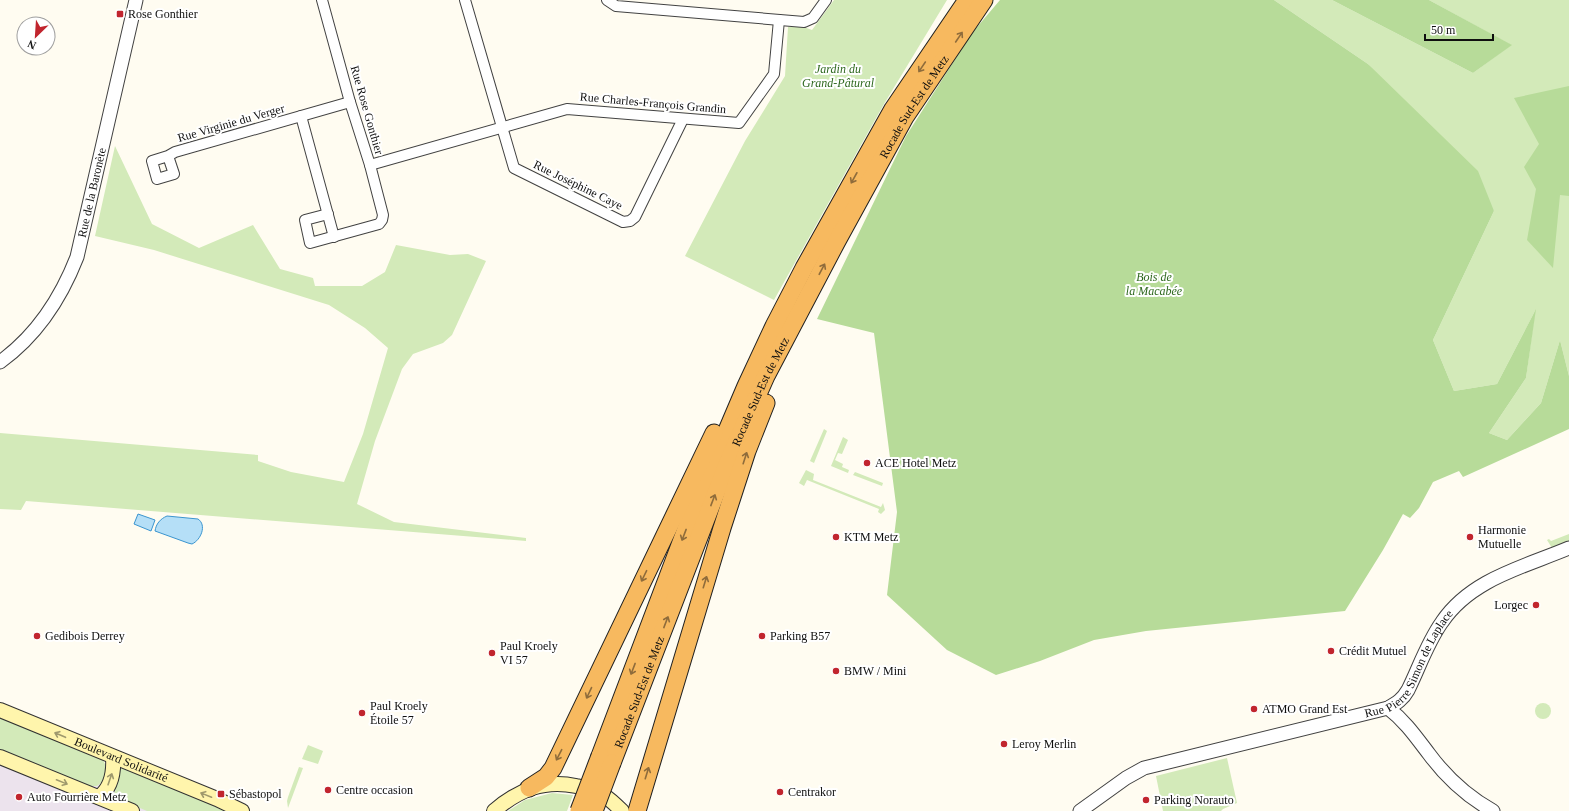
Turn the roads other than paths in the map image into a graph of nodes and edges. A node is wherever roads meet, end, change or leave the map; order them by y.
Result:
1 (136, 0) edge
2 (322, 0) edge
3 (465, 0) edge
4 (607, 0) edge
5 (826, 0) edge
6 (967, 0) edge
7 (984, 0) edge
8 (779, 20) junction
9 (350, 102) junction
10 (301, 116) junction
11 (683, 119) junction
12 (501, 127) junction
13 (168, 156) dead end
14 (370, 165) junction
15 (328, 214) junction
16 (334, 237) junction
17 (804, 268) junction
18 (808, 294) junction
19 (0, 362) edge
20 (1569, 548) edge
21 (1404, 697) junction
22 (1388, 708) junction
23 (0, 710) edge
24 (1417, 737) junction
25 (0, 757) edge
26 (113, 757) junction
27 (606, 759) junction
28 (528, 788) junction
29 (99, 797) junction
30 (132, 811) edge
31 (242, 811) edge
32 (494, 811) edge
33 (579, 811) edge
34 (594, 811) edge
35 (622, 811) edge
36 (637, 811) edge
37 (1080, 811) edge
38 (1493, 811) edge

1 - 19 street, Rue de la Baronète
2 - 9 street, Rue Rose Gonthier
3 - 12 street, Rue Joséphine Caye
4 - 8 street
5 - 8 street
6 -> 17 highway, Rocade Sud-Est de Metz
18 -> 7 highway, Rocade Sud-Est de Metz
8 - 11 street, Rue Charles-François Grandin
9 - 10 street, Rue Virginie du Verger
9 - 14 street, Rue Rose Gonthier
10 - 13 street, Rue Virginie du Verger
10 - 15 street, Rue Virginie du Verger
11 - 12 street, Rue Charles-François Grandin
11 - 12 street, Rue Joséphine Caye
12 - 14 street, Rue Rose Gonthier
14 - 16 street
15 - 16 street, Rue Virginie du Verger
15 - 16 street
17 -> 27 highway, Rocade Sud-Est de Metz
17 -> 28 highway
27 -> 18 highway, Rocade Sud-Est de Metz
36 -> 18 highway
20 - 21 street, Rue Pierre Simon de Laplace
21 - 22 street, Rue Pierre Simon de Laplace
21 - 24 street
22 - 24 street
22 - 37 street, Rue Pierre Simon de Laplace
26 -> 23 main road, Boulevard Solidarité
24 - 38 street
25 -> 29 main road
29 -> 26 main road
31 -> 26 main road, Boulevard Solidarité
27 - 33 highway, Rocade Sud-Est de Metz, bridge
27 - 34 highway, Rocade Sud-Est de Metz, bridge
28 - 32 main road
28 - 35 main road
29 - 30 main road

